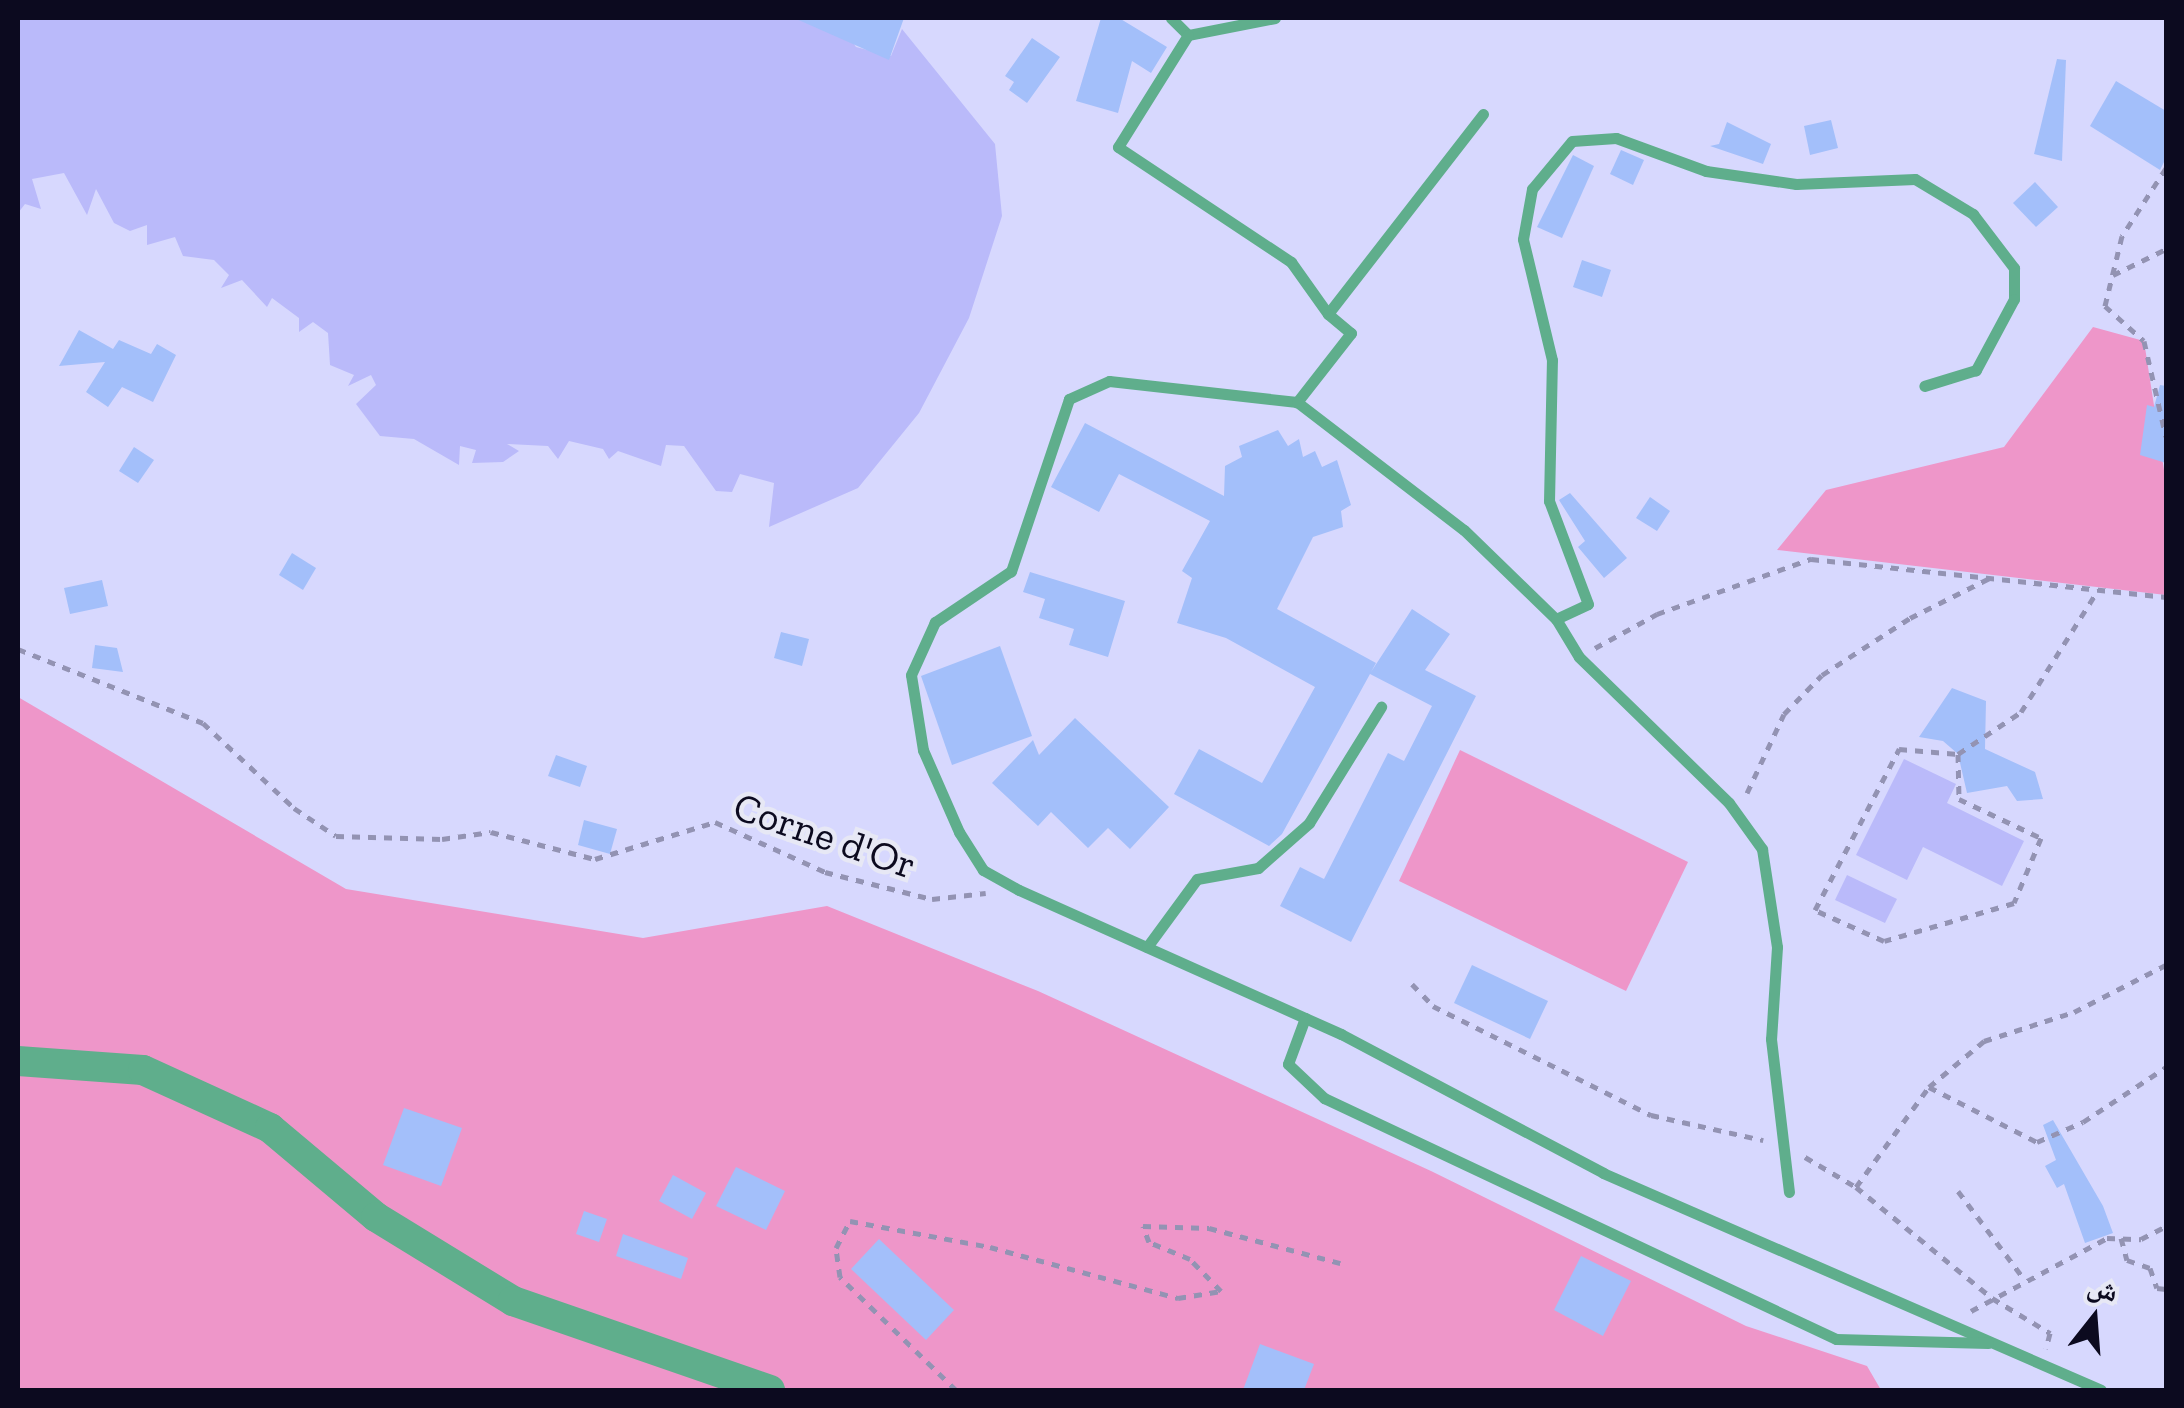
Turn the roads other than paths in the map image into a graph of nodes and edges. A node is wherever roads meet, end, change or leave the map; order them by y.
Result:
1 (1171, 18) edge
2 (1274, 18) edge
3 (1188, 35) junction
4 (1484, 114) dead end
5 (1328, 314) junction
6 (1924, 386) dead end
7 (1296, 402) junction
8 (1556, 619) junction
9 (1381, 707) dead end
10 (1147, 947) junction
11 (1304, 1018) junction
12 (18, 1061) edge
13 (1789, 1192) dead end
14 (1997, 1344) junction
15 (770, 1390) edge
16 (2100, 1390) edge

1 - 3 lane
2 - 3 lane
3 - 5 lane
4 - 5 lane
5 - 7 lane
6 - 8 lane
7 - 8 lane
7 - 10 lane
8 - 13 lane
9 - 10 lane
10 - 11 lane
11 - 14 lane
11 - 14 lane
12 - 15 street
14 - 16 lane

